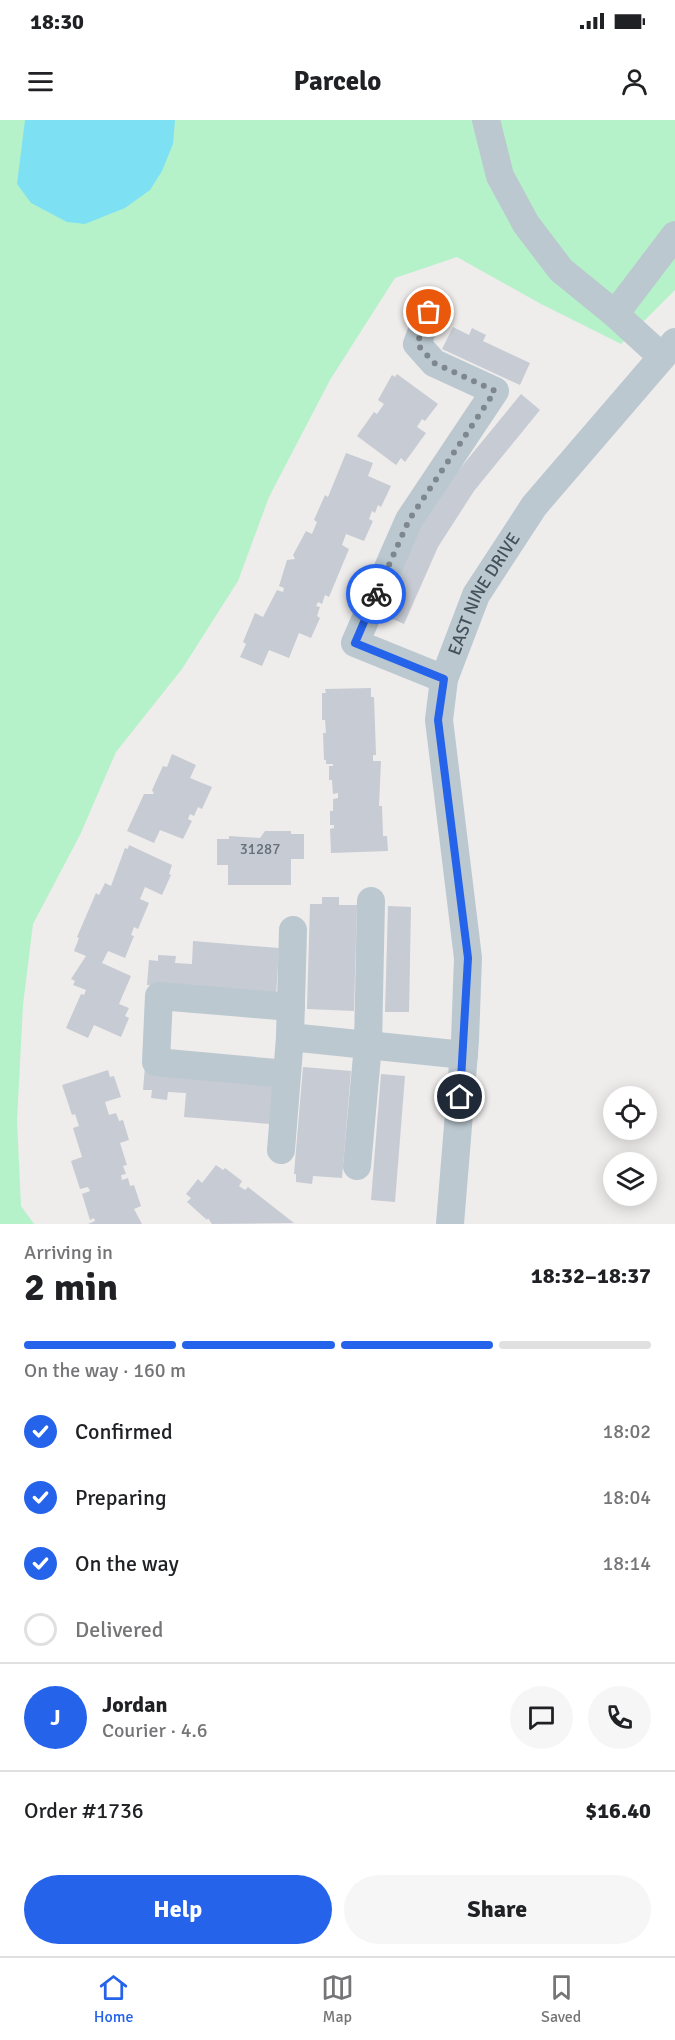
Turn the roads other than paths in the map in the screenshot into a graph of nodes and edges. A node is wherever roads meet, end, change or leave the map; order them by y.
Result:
1 (486, 120) edge
2 (675, 234) edge
3 (429, 312) dead end
4 (615, 314) junction
5 (669, 350) edge
6 (444, 679) junction
7 (371, 901) dead end
8 (293, 930) dead end
9 (291, 1007) junction
10 (290, 1036) junction
11 (368, 1045) junction
12 (464, 1055) junction
13 (287, 1074) junction
14 (281, 1149) dead end
15 (357, 1166) dead end
16 (450, 1224) edge

1 - 4 street
2 - 4 street
3 - 6 street
4 - 5 street
5 - 6 street, EAST NINE DRIVE
6 - 12 street, EAST NINE DRIVE
7 - 11 street
8 - 9 street
9 - 10 street
9 - 13 street
10 - 11 street
10 - 13 street
11 - 12 street
11 - 15 street
12 - 16 street, EAST NINE DRIVE
13 - 14 street

